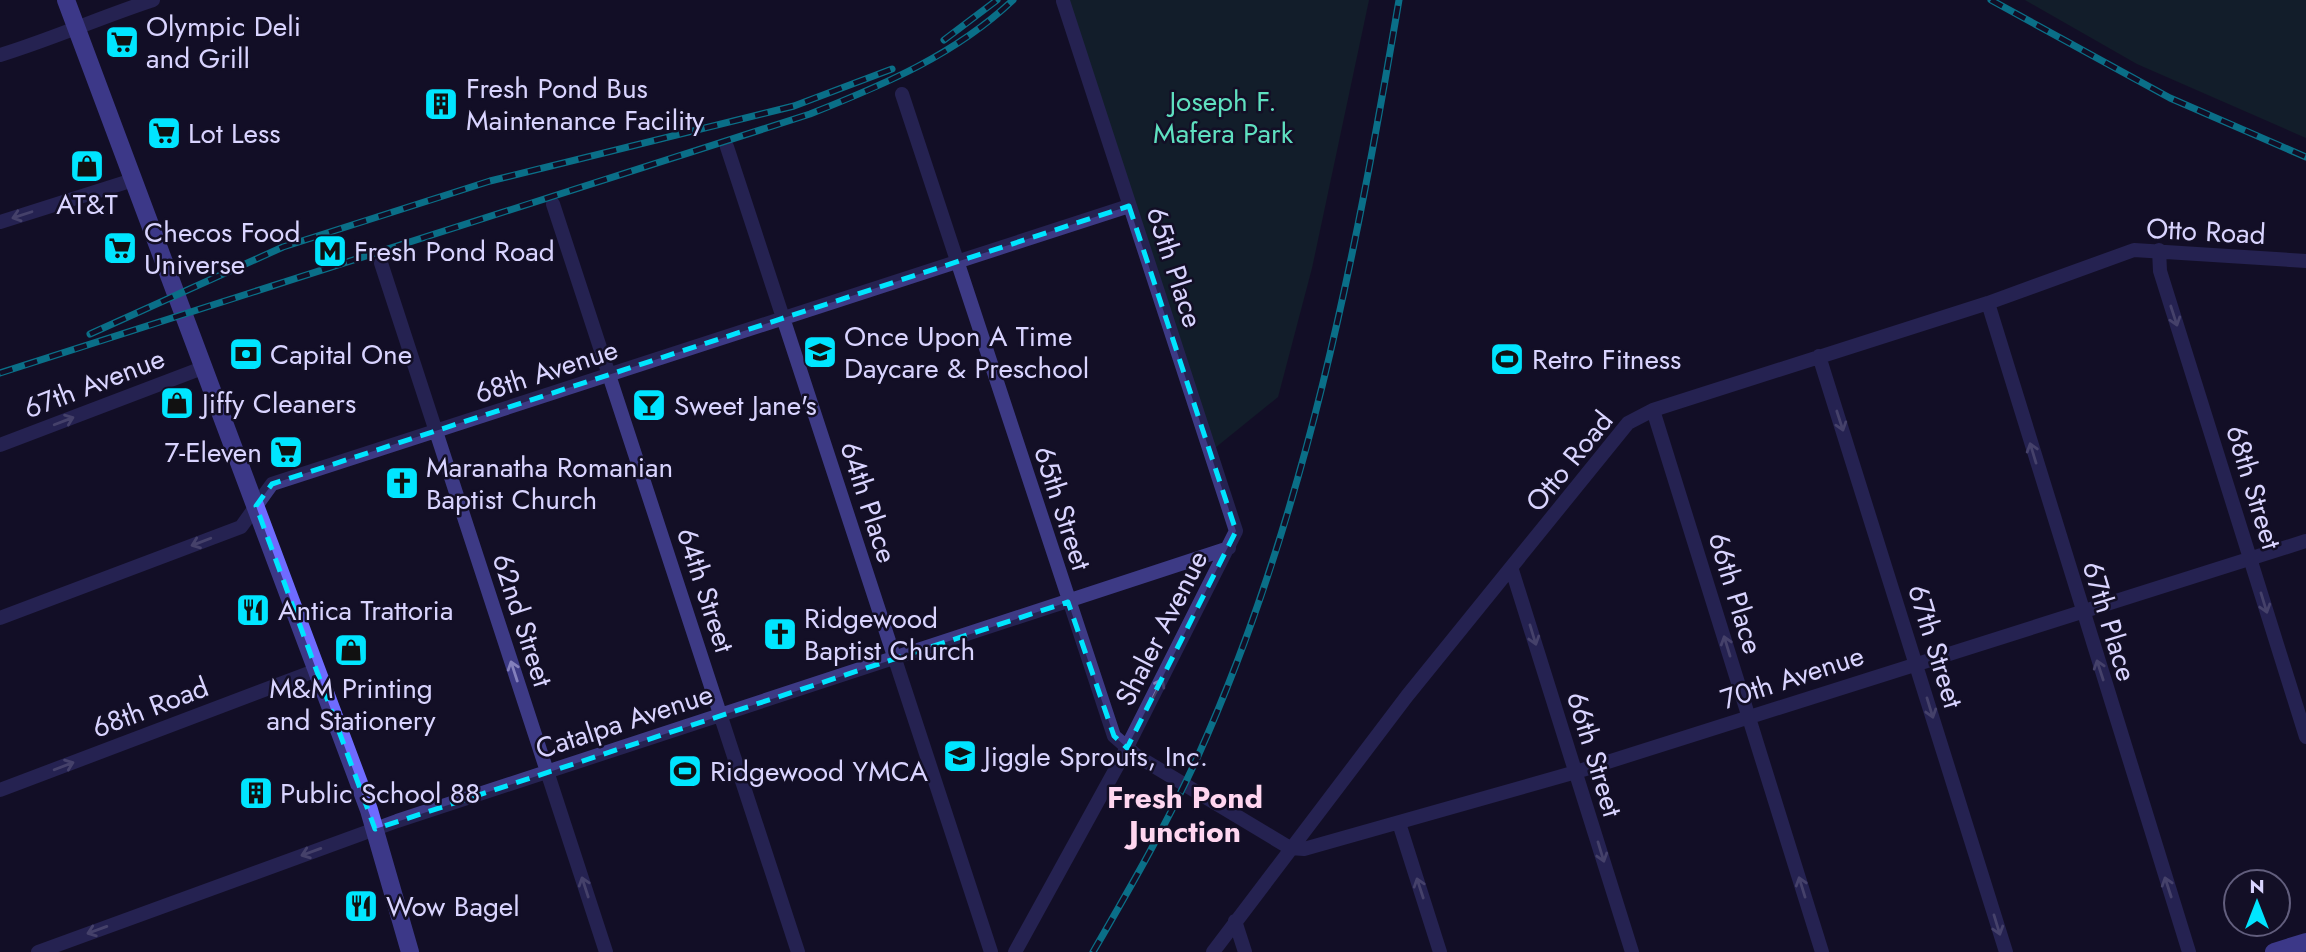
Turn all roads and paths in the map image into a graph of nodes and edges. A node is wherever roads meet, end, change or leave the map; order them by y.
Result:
1 (66, 0) edge
2 (153, 0) edge
3 (1063, 1) edge
4 (76, 28) junction
5 (0, 55) edge
6 (902, 94) dead end
7 (727, 147) dead end
8 (133, 180) junction
9 (553, 204) dead end
10 (1129, 206) junction
11 (0, 222) edge
12 (2159, 250) junction
13 (2306, 261) edge
14 (957, 262) junction
15 (381, 263) dead end
16 (1987, 303) junction
17 (783, 319) junction
18 (1819, 356) junction
19 (205, 367) junction
20 (610, 375) junction
21 (1653, 410) junction
22 (437, 432) junction
23 (0, 445) edge
24 (256, 506) junction
25 (2306, 541) edge
26 (1229, 548) junction
27 (2250, 558) junction
28 (1512, 570) junction
29 (1068, 602) junction
30 (2082, 613) junction
31 (0, 618) edge
32 (894, 660) junction
33 (1916, 664) junction
34 (317, 670) junction
35 (721, 716) junction
36 (1749, 716) junction
37 (2306, 737) edge
38 (1127, 748) junction
39 (547, 772) junction
40 (1576, 772) junction
41 (0, 790) edge
42 (1399, 823) junction
43 (375, 829) junction
44 (1290, 848) junction
45 (1235, 921) junction
46 (2306, 942) edge
47 (38, 952) edge
48 (410, 952) edge
49 (606, 952) edge
50 (798, 952) edge
51 (991, 952) edge
52 (1015, 952) edge
53 (1213, 952) edge
54 (1245, 952) edge
55 (1440, 952) edge
56 (1632, 952) edge
57 (1822, 952) edge
58 (2006, 952) edge
59 (2189, 952) edge
60 (2274, 952) edge

1 - 4 main road
2 - 4 street
3 - 10 street, 65th Place
4 - 5 street
4 - 8 main road
6 - 14 street, 65th Street
7 - 17 street, 64th Place
8 -> 11 street
8 - 19 main road
9 - 20 street, 64th Street
10 - 14 street, 68th Avenue
10 - 26 street, 65th Place
12 - 13 street, Otto Road
12 - 16 street, Otto Road
12 -> 27 street, 68th Street
14 - 17 street, 68th Avenue
14 - 29 street, 65th Street
15 - 22 street, 62nd Street
16 - 18 street, Otto Road
30 -> 16 street, 67th Place
17 - 20 street, 68th Avenue
17 - 32 street, 64th Place
18 - 21 street, Otto Road
18 -> 33 street, 67th Street
23 -> 19 street, 67th Avenue
19 - 24 main road
20 - 22 street, 68th Avenue
20 - 35 street, 64th Street
21 - 28 street, Otto Road
36 -> 21 street, 66th Place
22 - 24 street, 68th Avenue
39 -> 22 street, 62nd Street
24 -> 31 street, 68th Avenue
24 - 34 main road
25 - 27 street, 70th Avenue
26 - 29 street, Catalpa Avenue
38 -> 26 street, Shaler Avenue
27 - 30 street, 70th Avenue
27 -> 37 street, 68th Street
28 -> 40 street, 66th Street
28 - 44 street, Otto Road
29 - 32 street, Catalpa Avenue
29 - 38 street, 65th Street
30 - 33 street, 70th Avenue
59 -> 30 street, 67th Place
32 - 35 street, Catalpa Avenue
32 - 51 street, 64th Place
33 - 36 street, 70th Avenue
33 -> 58 street, 67th Street
41 -> 34 street, 68th Road
34 - 43 main road
35 - 39 street, Catalpa Avenue
35 - 50 street, 64th Street
36 - 40 street, 70th Avenue
57 -> 36 street, 66th Place
38 - 44 street, 65th Street
38 - 52 street, Shaler Avenue
39 - 43 street, Catalpa Avenue
49 -> 39 street, 62nd Street
40 - 42 street, 70th Avenue
40 -> 56 street, 66th Street
42 - 44 street, 70th Avenue
55 -> 42 street
43 -> 47 street, Catalpa Avenue
43 - 48 main road
44 - 45 street, Otto Road
45 - 53 street, Otto Road
45 - 54 street
46 - 60 main road

